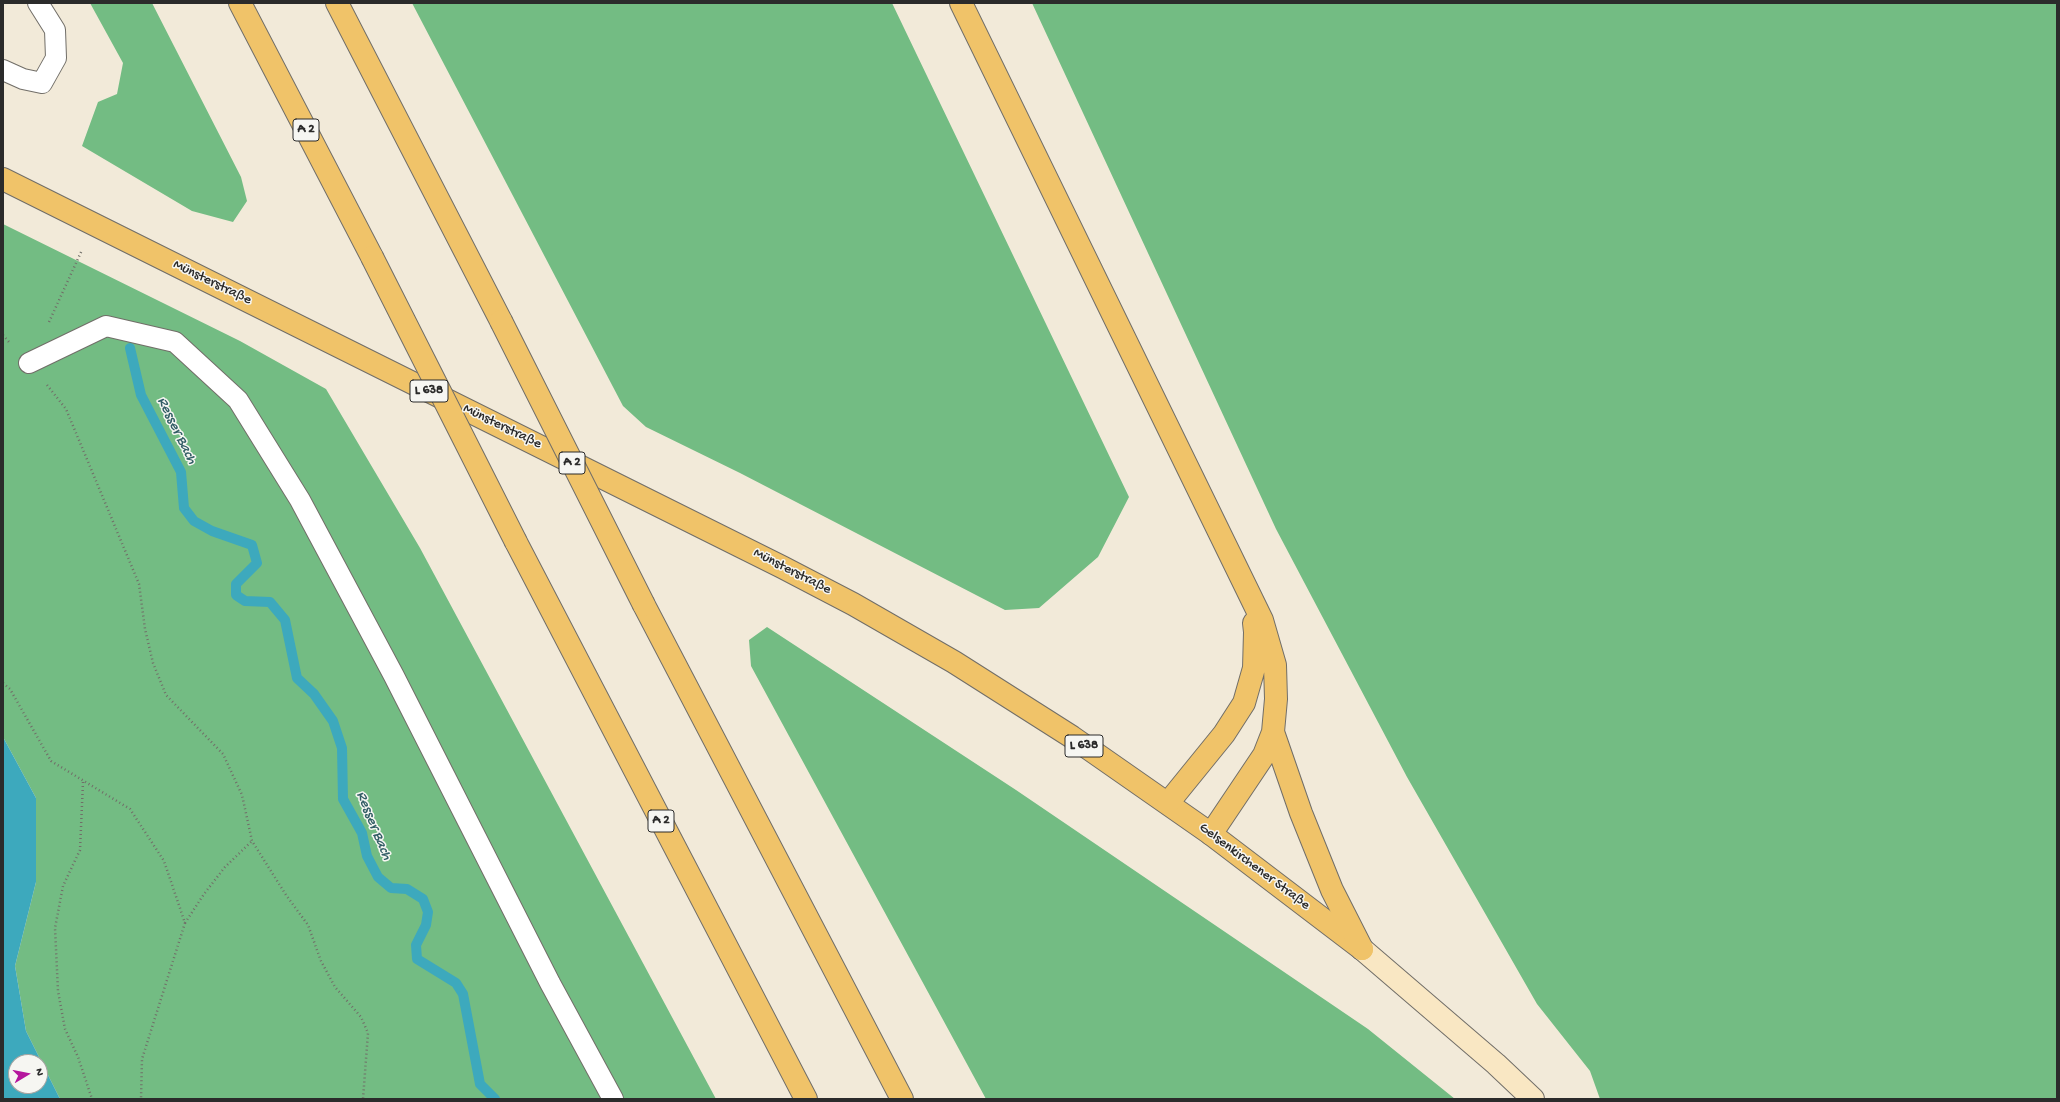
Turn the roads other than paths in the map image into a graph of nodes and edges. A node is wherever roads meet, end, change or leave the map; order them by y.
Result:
1 (38, 3) edge
2 (240, 3) edge
3 (337, 3) edge
4 (961, 3) edge
5 (3, 70) edge
6 (3, 179) edge
7 (29, 363) road end
8 (1248, 592) junction
9 (954, 662) joint
10 (1272, 732) junction
11 (1168, 803) junction
12 (1211, 834) junction
13 (1362, 949) junction
14 (613, 1099) edge
15 (806, 1099) edge
16 (902, 1099) edge
17 (1533, 1099) edge

1 - 5 lane
2 - 15 main road, A 2, bridge
3 - 16 main road, A 2, bridge
4 - 8 main road
6 - 9 main road, Münsterstraße / L 638
7 - 14 lane
8 - 10 main road
8 - 11 main road
9 - 11 main road, Gelsenkirchener Straße / L 638
10 - 12 main road
10 - 13 main road
11 - 12 main road, Gelsenkirchener Straße / L 638
12 - 13 main road, Gelsenkirchener Straße / L 638
13 - 17 main road, Gelsenkirchener Straße / L 638

